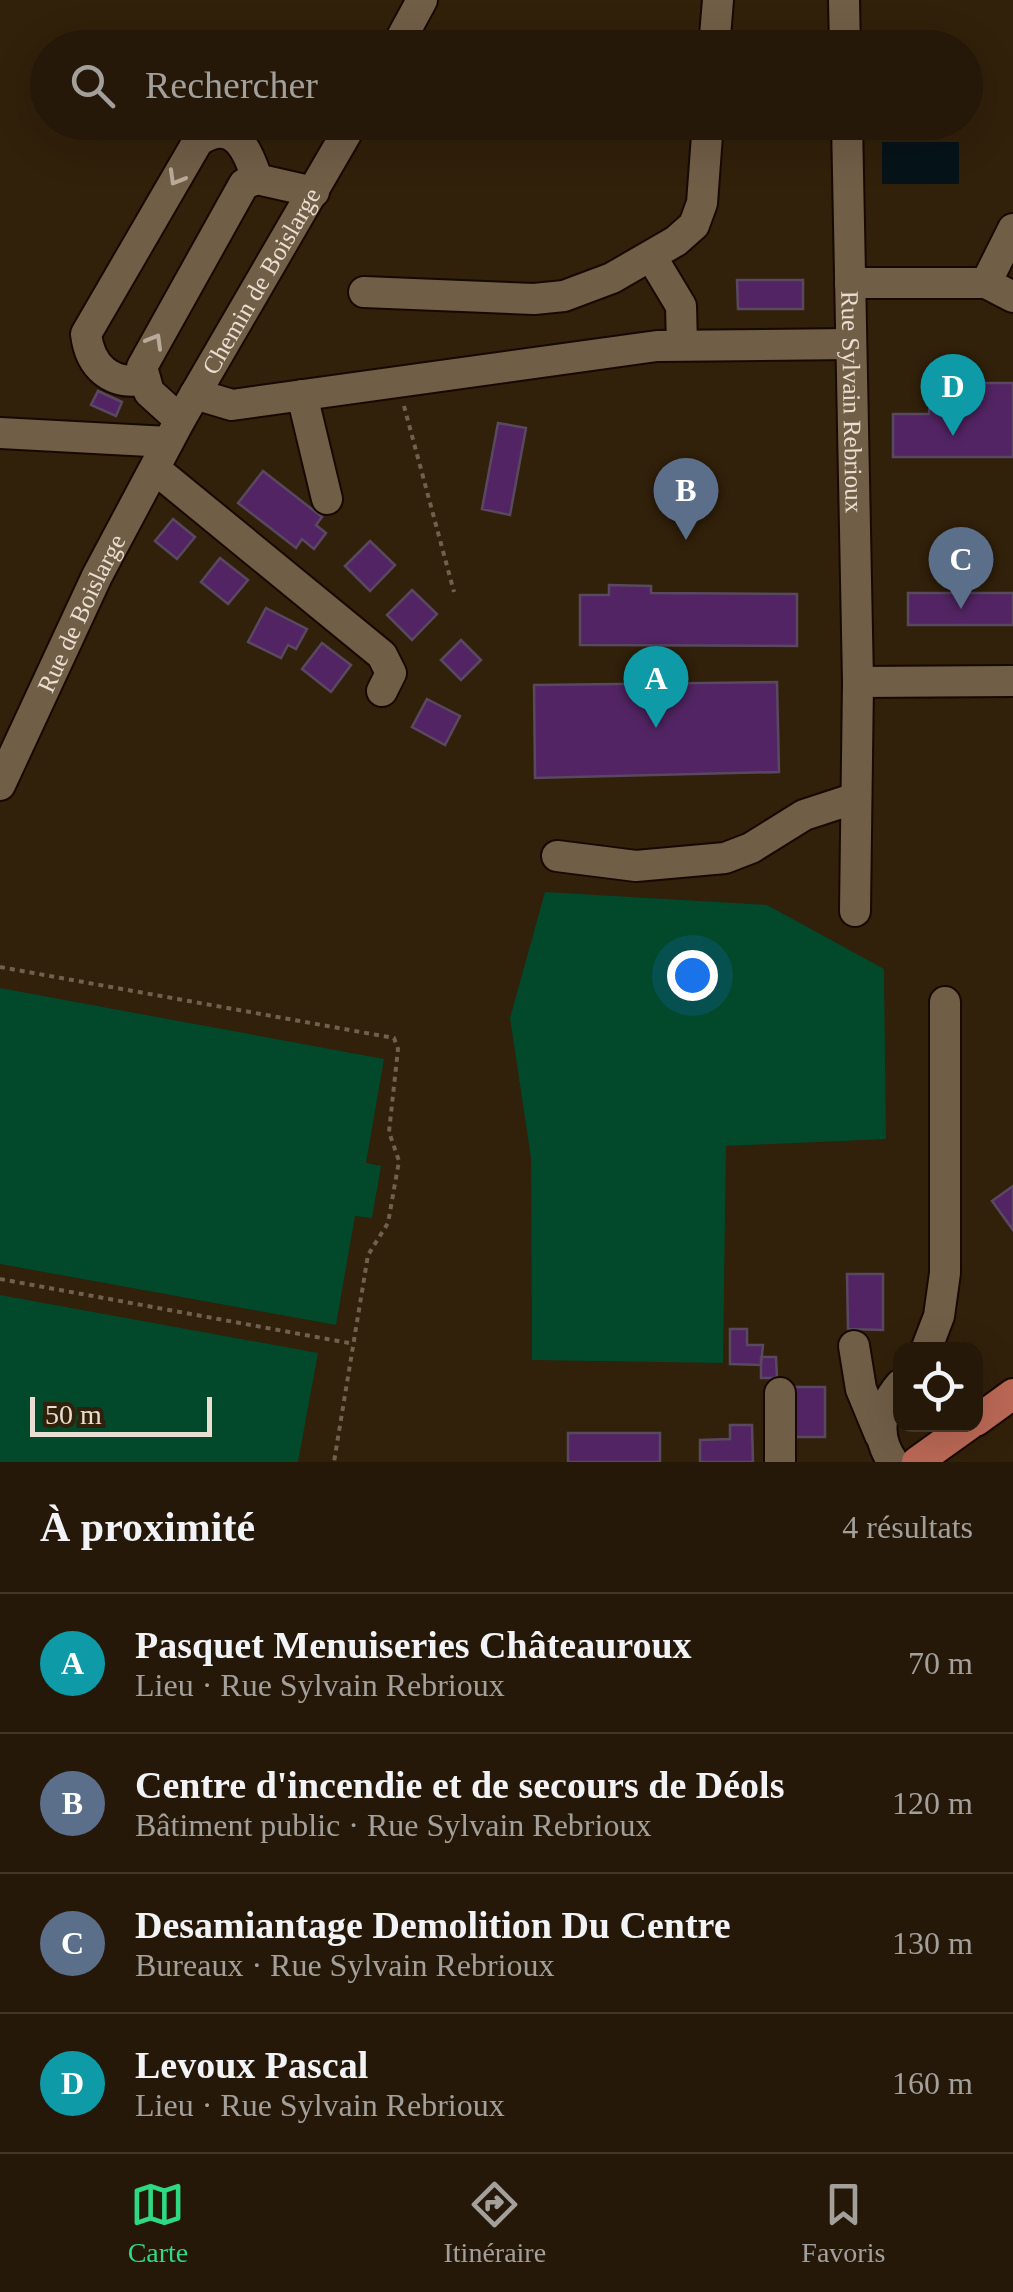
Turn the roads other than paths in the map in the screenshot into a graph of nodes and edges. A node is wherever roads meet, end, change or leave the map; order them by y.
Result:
1 (422, 0) edge
2 (718, 0) edge
3 (844, 0) edge
4 (406, 30) edge
5 (716, 30) edge
6 (845, 30) edge
7 (200, 140) edge
8 (240, 140) edge
9 (344, 140) edge
10 (706, 140) edge
11 (847, 140) edge
12 (258, 179) junction
13 (314, 192) junction
14 (1013, 229) edge
15 (651, 256) junction
16 (850, 283) junction
17 (1000, 290) edge
18 (364, 292) dead end
19 (851, 344) junction
20 (682, 345) junction
21 (143, 380) junction
22 (195, 394) junction
23 (302, 395) junction
24 (0, 432) edge
25 (168, 444) junction
26 (327, 498) dead end
27 (1013, 681) edge
28 (858, 682) junction
29 (382, 691) dead end
30 (0, 785) edge
31 (856, 798) junction
32 (556, 856) dead end
33 (855, 912) dead end
34 (945, 1002) dead end
35 (929, 1342) edge
36 (854, 1346) dead end
37 (780, 1393) dead end
38 (893, 1395) edge
39 (994, 1413) edge
40 (886, 1449) edge
41 (780, 1462) edge
42 (917, 1462) edge

1 - 4 street
2 - 5 street
3 - 6 street
7 -> 21 street
12 -> 8 street
9 - 13 street, Chemin de Boislarge
10 - 15 street
11 - 16 street, Rue Sylvain Rebrioux
12 - 13 street
21 -> 12 street
13 - 22 street, Chemin de Boislarge
14 - 17 street
15 - 18 street
15 - 20 street
16 - 17 street
16 - 19 street, Rue Sylvain Rebrioux
19 - 20 street
19 - 28 street, Rue Sylvain Rebrioux
20 - 23 street
21 - 25 street
22 - 23 street
22 - 25 street, Chemin de Boislarge
23 - 26 street
24 - 25 street
25 - 29 street
25 - 30 street, Rue de Boislarge
27 - 28 street
28 - 31 street, Rue Sylvain Rebrioux
31 - 32 street
31 - 33 street, Rue Sylvain Rebrioux
34 - 35 street
36 - 40 street
37 - 41 street
38 - 40 street
39 - 42 main road

